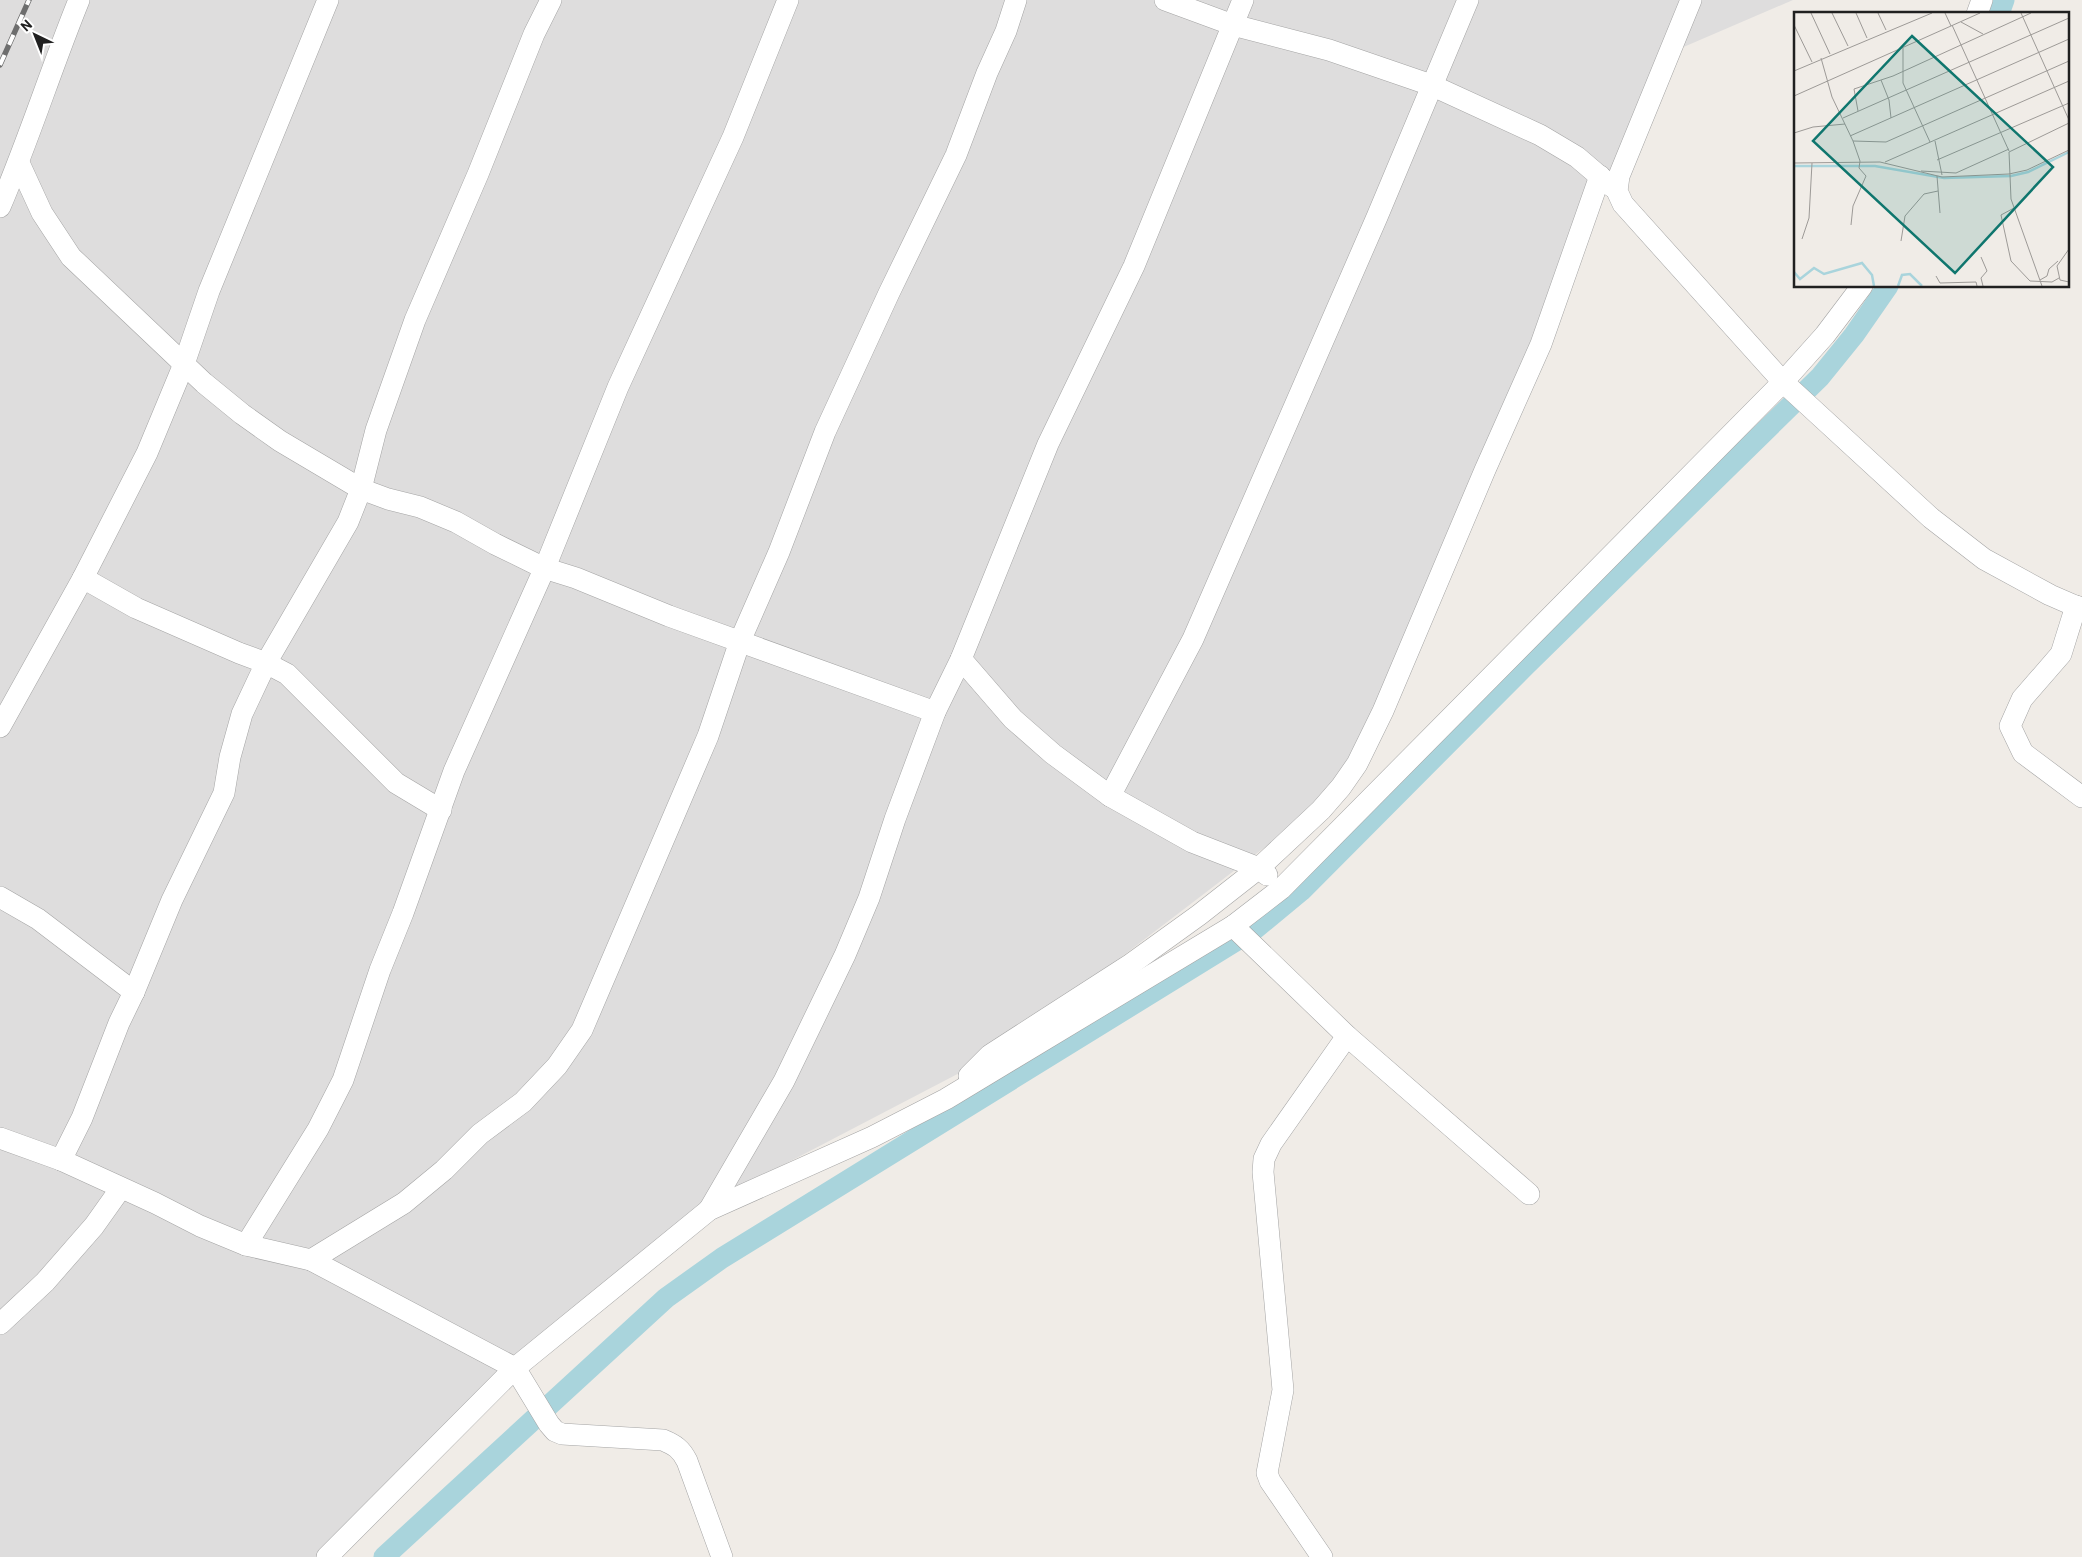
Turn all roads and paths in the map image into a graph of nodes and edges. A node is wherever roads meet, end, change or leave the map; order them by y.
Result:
1 (79, 0) edge
2 (328, 0) edge
3 (551, 0) edge
4 (788, 0) edge
5 (1016, 0) edge
6 (1165, 0) edge
7 (1243, 0) edge
8 (1468, 0) edge
9 (1691, 0) edge
10 (1982, 0) edge
11 (1978, 12) edge
12 (1232, 25) junction
13 (1431, 86) junction
14 (18, 163) junction
15 (1600, 176) junction
16 (1617, 191) junction
17 (0, 207) edge
18 (1861, 288) edge
19 (184, 364) junction
20 (1783, 382) junction
21 (361, 489) junction
22 (544, 568) junction
23 (82, 578) junction
24 (2079, 607) edge
25 (740, 641) junction
26 (962, 659) junction
27 (266, 663) junction
28 (935, 712) junction
29 (0, 727) edge
30 (1110, 796) junction
31 (2082, 798) edge
32 (441, 810) junction
33 (1259, 868) junction
34 (1281, 889) junction
35 (0, 897) edge
36 (1233, 926) junction
37 (134, 992) junction
38 (1346, 1036) junction
39 (946, 1099) junction
40 (0, 1138) edge
41 (61, 1160) junction
42 (121, 1188) junction
43 (1529, 1194) dead end
44 (709, 1210) junction
45 (246, 1245) junction
46 (311, 1260) junction
47 (0, 1324) edge
48 (515, 1368) junction
49 (327, 1557) edge
50 (722, 1557) edge
51 (1322, 1557) edge

1 - 14 street
2 - 19 street
3 - 21 street
4 - 22 street
5 - 25 street
6 - 12 street
7 - 12 street
8 - 13 street
9 - 16 street
10 - 11 street
12 - 13 street
12 - 26 street
13 - 15 street
13 - 30 street
14 - 17 street
14 - 19 street
15 - 16 street
15 - 33 street
16 - 20 street
18 - 20 street
19 - 21 street
19 - 23 street
20 - 24 street
20 - 34 street
21 - 22 street
21 - 27 street
22 - 25 street
22 - 32 street
23 - 27 street
23 - 29 street
24 - 31 street
25 - 28 street
25 - 46 street
26 - 28 street
26 - 30 street
27 - 32 street
27 - 37 street
28 - 44 street
30 - 33 street
32 - 45 street
33 - 34 street
33 - 39 street
34 - 36 street
35 - 37 street
36 - 38 street
36 - 39 street
37 - 41 street
38 - 43 street
38 - 51 street
39 - 44 street
40 - 41 street
41 - 42 street
42 - 45 street
42 - 47 street
44 - 48 street
45 - 46 street
46 - 48 street
48 - 49 street
48 - 50 street

